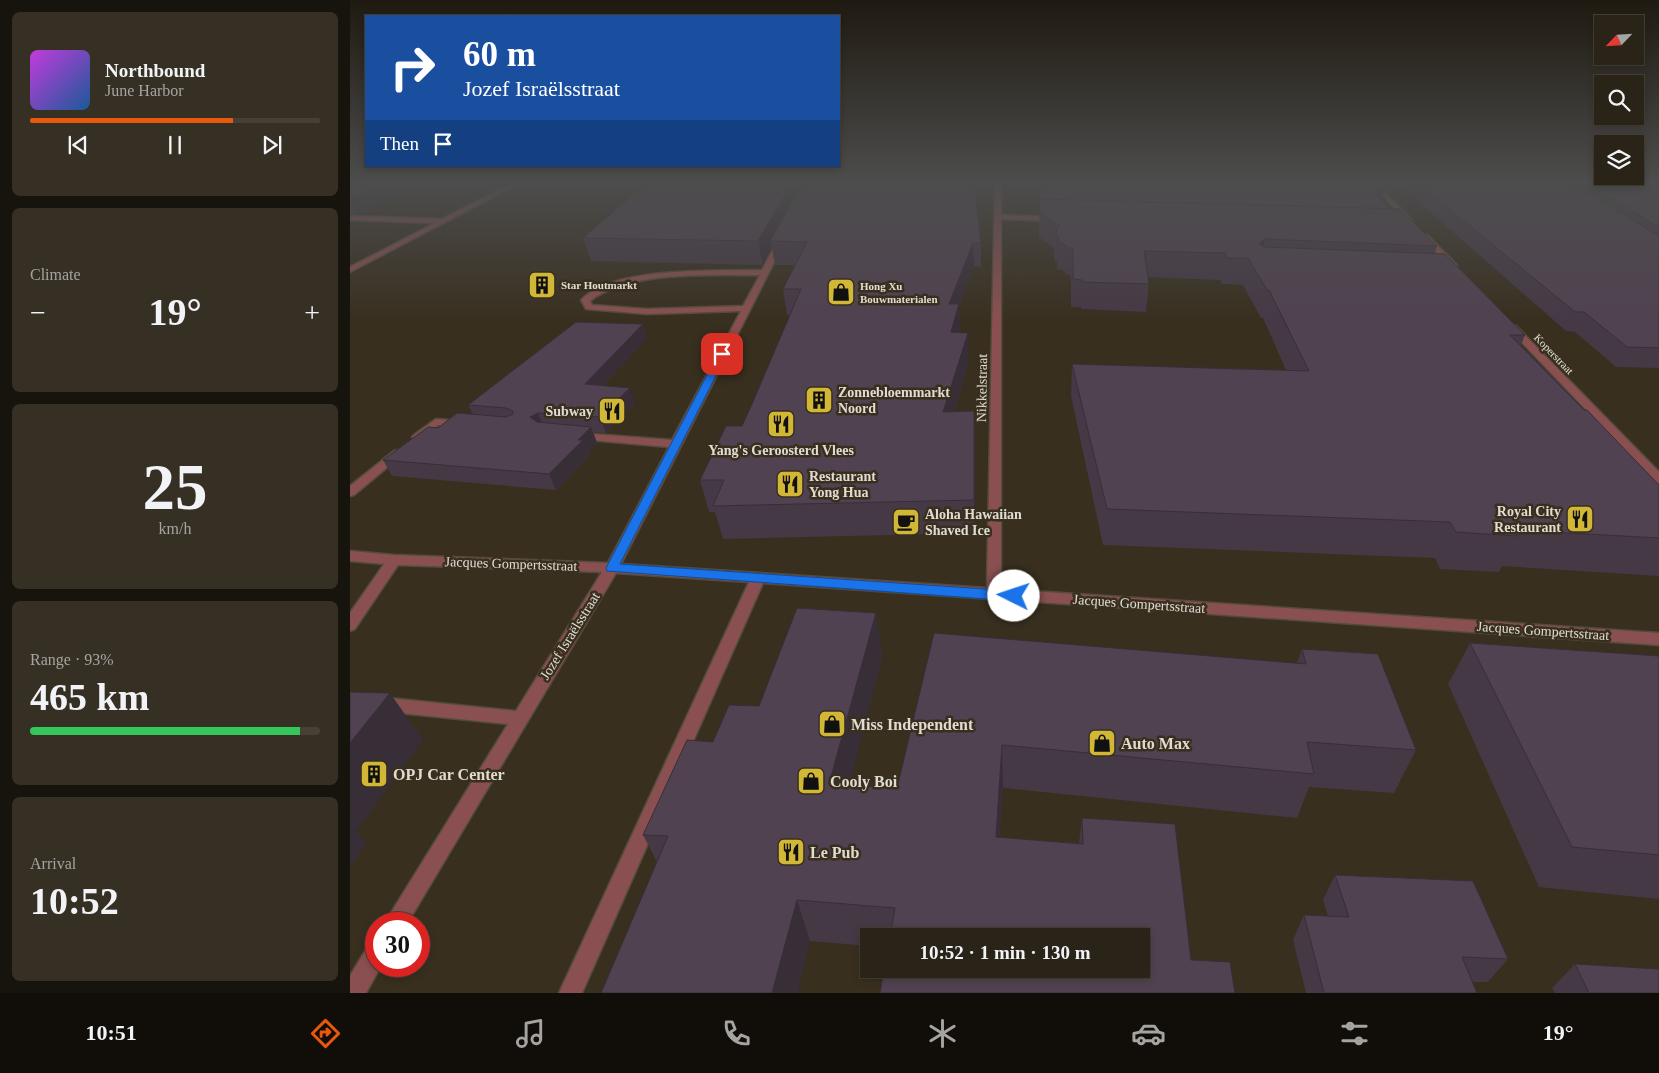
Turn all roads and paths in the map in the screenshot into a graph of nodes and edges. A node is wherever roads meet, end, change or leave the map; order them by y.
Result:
1 (432, 227) edge
2 (998, 227) edge
3 (1412, 227) edge
4 (786, 231) edge
5 (350, 270) edge
6 (1458, 271) edge
7 (765, 272) junction
8 (746, 308) junction
9 (1507, 321) edge
10 (475, 425) edge
11 (563, 435) edge
12 (676, 444) junction
13 (1659, 479) edge
14 (350, 492) edge
15 (350, 556) edge
16 (394, 560) junction
17 (612, 568) junction
18 (758, 578) junction
19 (994, 595) junction
20 (350, 625) edge
21 (1659, 639) edge
22 (350, 701) edge
23 (520, 718) junction
24 (402, 912) edge
25 (365, 973) edge
26 (353, 993) edge
27 (570, 993) edge

1 - 5 street
2 - 19 street, Nikkelstraat
3 - 6 street
4 - 7 street, Jozef Israëlsstraat
7 - 8 street, Jozef Israëlsstraat
7 - 8 street
8 - 12 street, Jozef Israëlsstraat
9 - 13 street, Koperstraat
10 - 14 street
11 - 12 street
12 - 17 street, Jozef Israëlsstraat
15 - 16 street, Jacques Gompertsstraat
16 - 17 street, Jacques Gompertsstraat
16 - 20 street
17 - 18 street, Jacques Gompertsstraat
17 - 23 street, Jozef Israëlsstraat
18 - 19 street, Jacques Gompertsstraat
18 - 27 street
19 - 21 street, Jacques Gompertsstraat
22 - 23 street
23 - 24 street, Jozef Israëlsstraat
25 - 26 street

